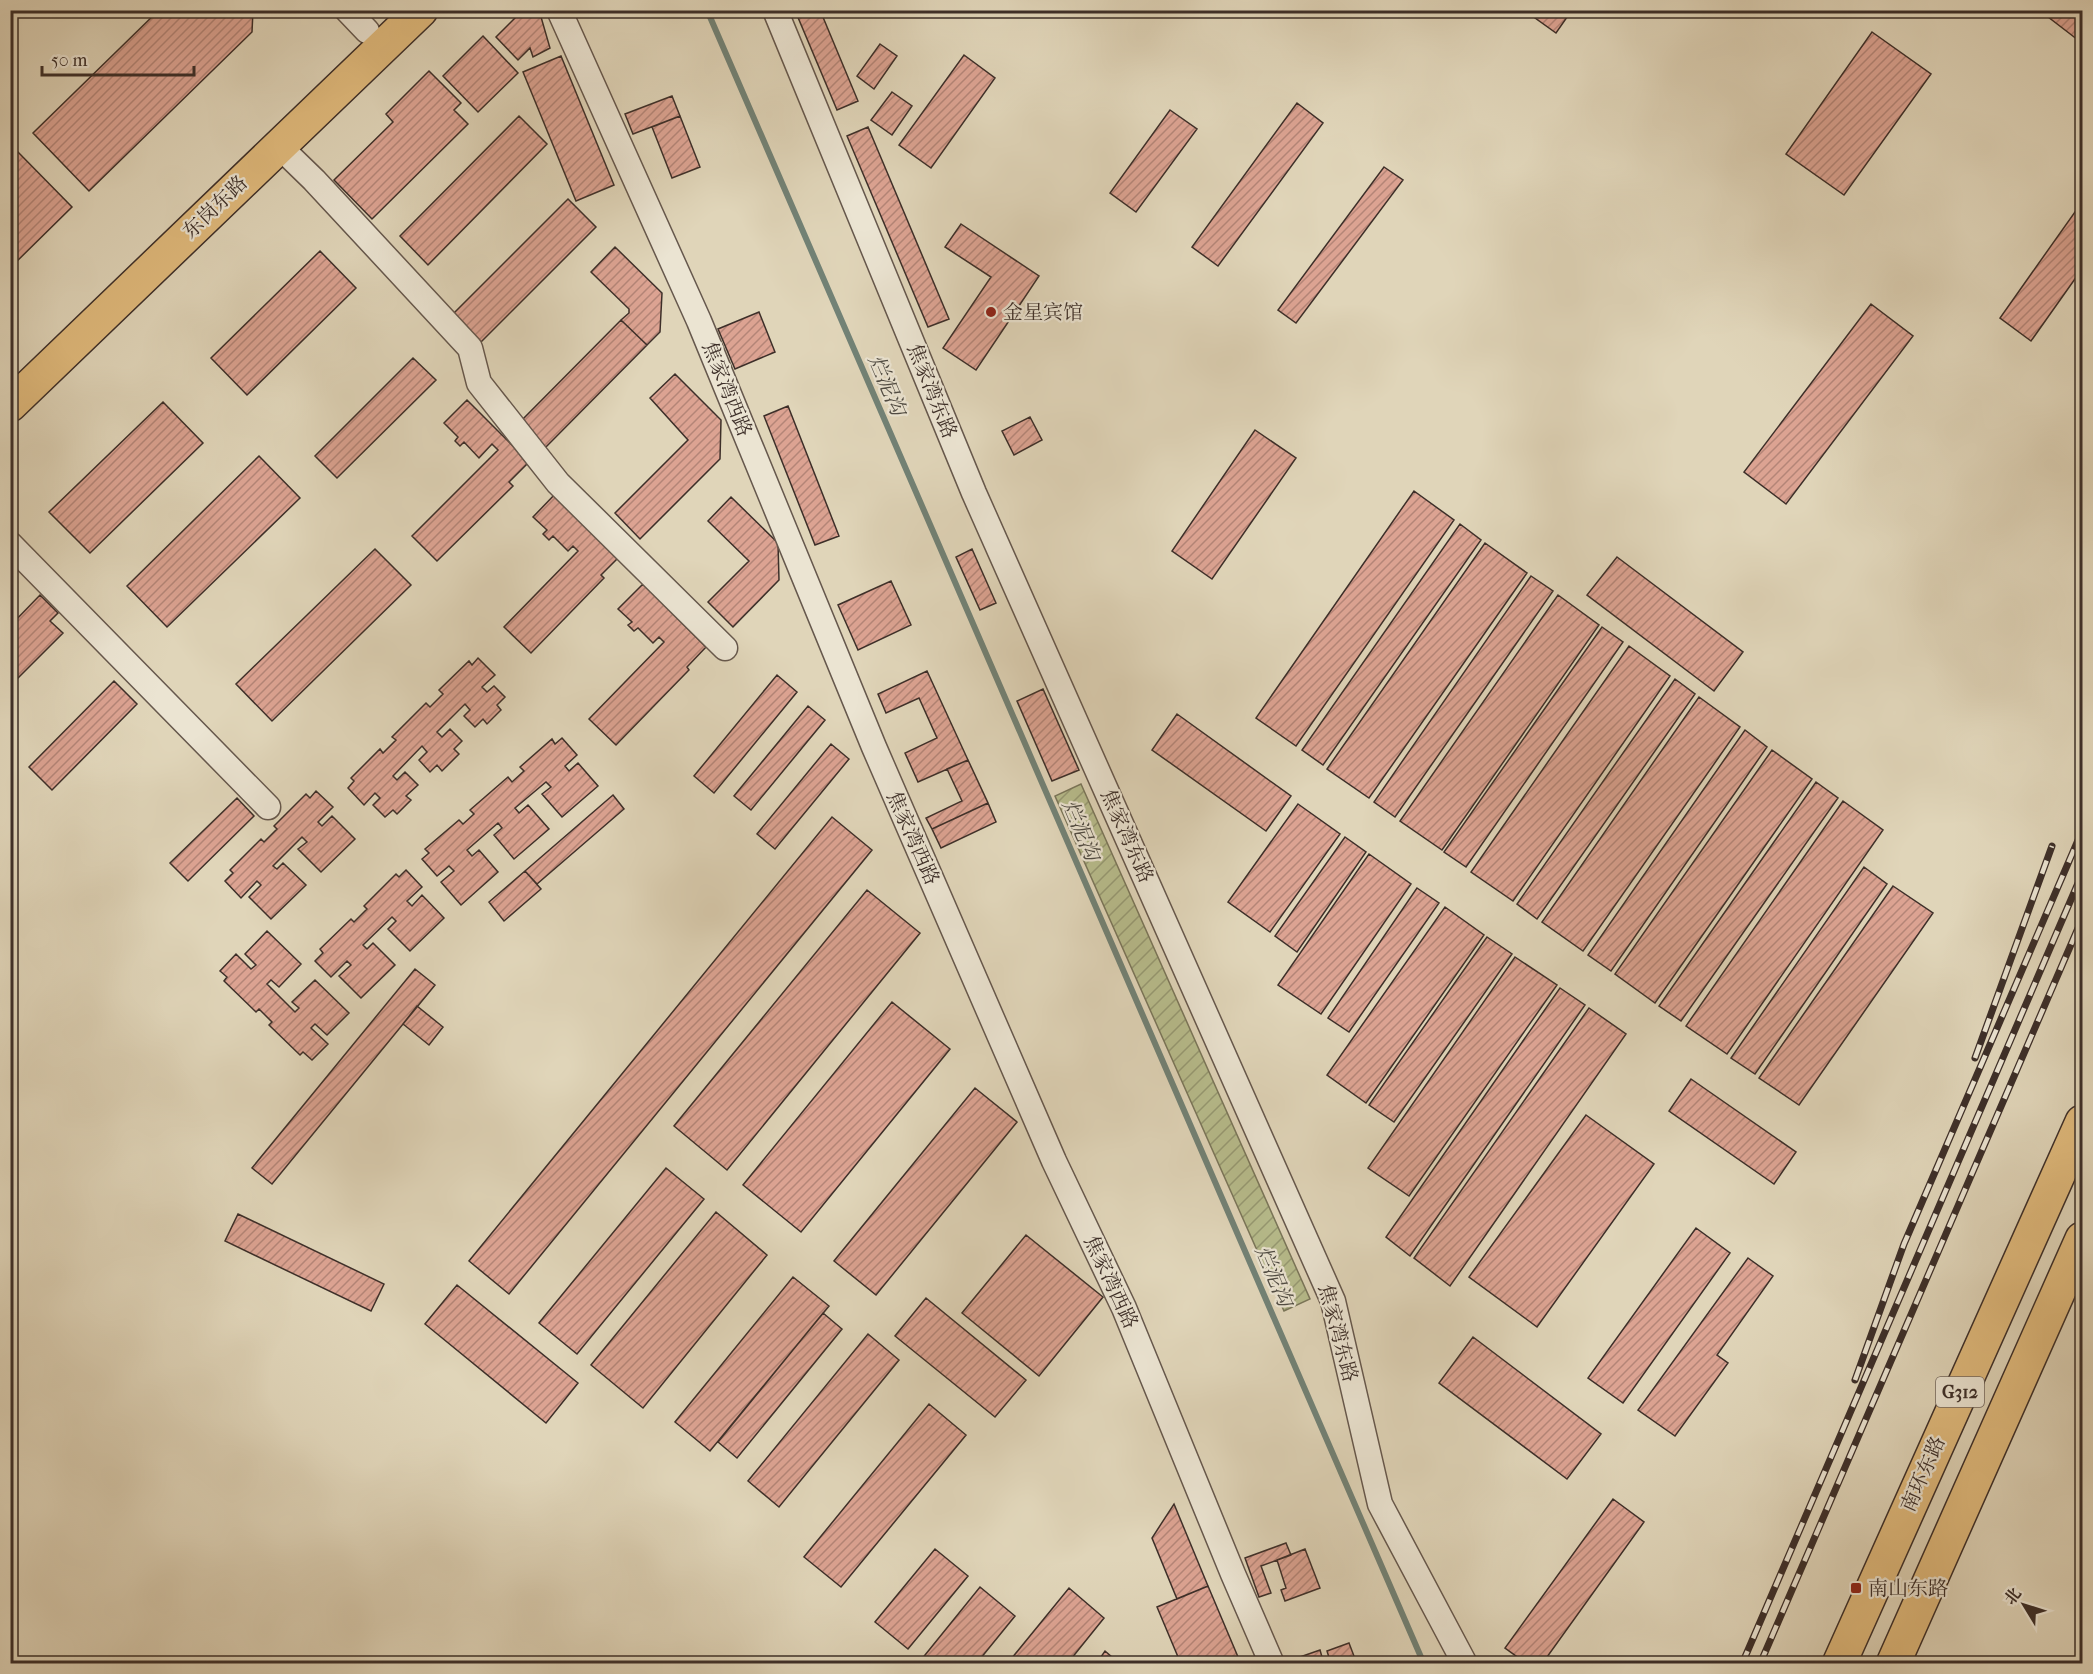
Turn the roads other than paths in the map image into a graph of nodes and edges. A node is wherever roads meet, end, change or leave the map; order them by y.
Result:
1 (421, 10) edge
2 (559, 10) edge
3 (775, 10) edge
4 (367, 17) edge
5 (279, 146) junction
6 (10, 375) edge
7 (10, 405) edge
8 (10, 544) edge
9 (725, 648) dead end
10 (268, 807) dead end
11 (2082, 1122) edge
12 (2082, 1239) edge
13 (1272, 1664) edge
14 (1465, 1664) edge
15 (1839, 1664) edge
16 (1893, 1664) edge

1 - 5 main road, 东岗东路
2 - 13 street, 焦家湾西路
3 - 14 street, 焦家湾东路
4 - 6 main road, 东岗东路
5 - 7 main road, 东岗东路
5 - 9 street
8 - 10 street
11 - 15 main road, 南环东路 / G312
12 - 16 main road, G312

